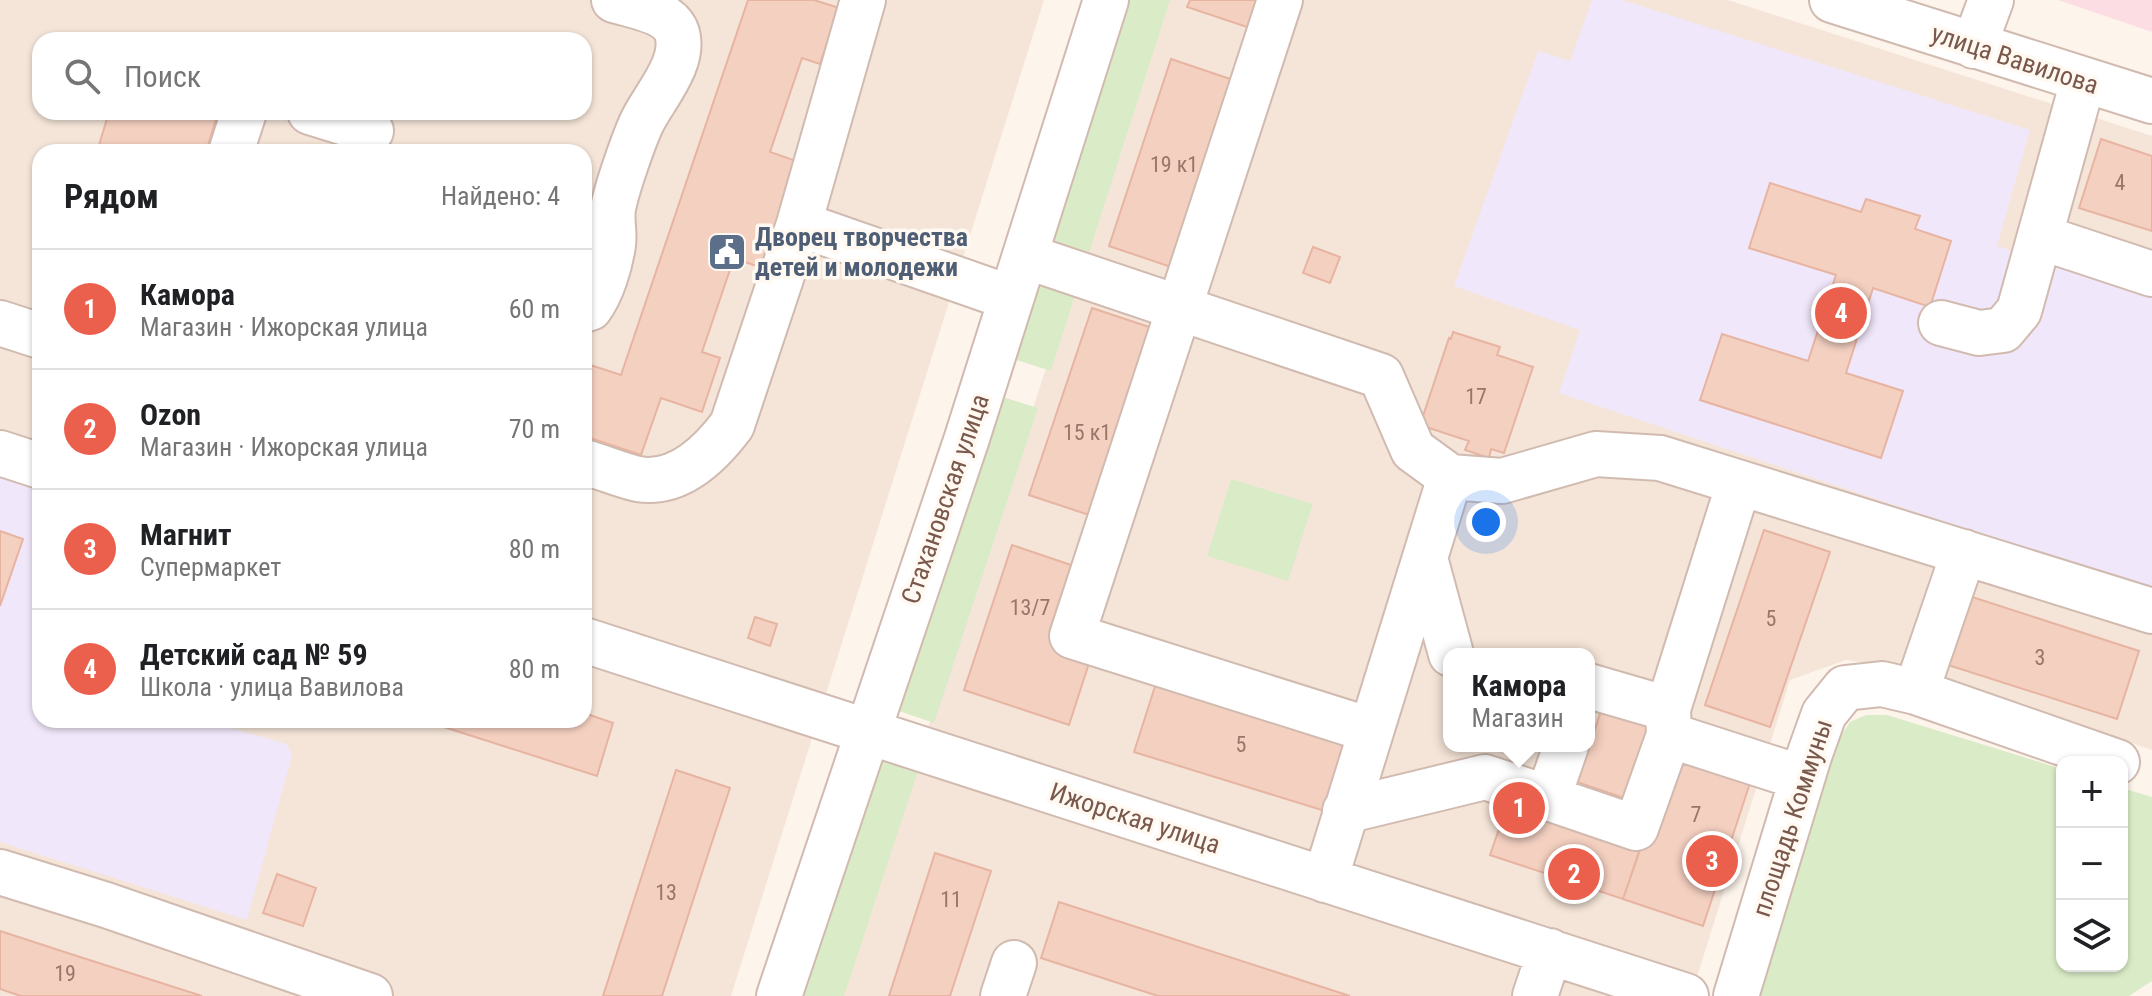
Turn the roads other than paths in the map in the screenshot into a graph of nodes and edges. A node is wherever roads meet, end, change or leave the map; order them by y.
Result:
1 (614, 0) edge
2 (863, 0) edge
3 (1106, 0) edge
4 (1280, 0) edge
5 (1832, 0) edge
6 (1991, 0) edge
7 (1974, 46) junction
8 (2083, 81) junction
9 (2152, 101) edge
10 (241, 120) edge
11 (336, 120) edge
12 (371, 131) dead end
13 (234, 144) edge
14 (799, 224) junction
15 (2040, 237) junction
16 (1025, 256) junction
17 (2152, 274) edge
18 (1011, 298) junction
19 (592, 305) edge
20 (1179, 306) junction
21 (0, 323) edge
22 (1941, 323) dead end
23 (32, 333) edge
24 (0, 453) edge
25 (32, 463) edge
26 (592, 465) edge
27 (1450, 477) junction
28 (1739, 483) junction
29 (1964, 552) junction
30 (1425, 558) junction
31 (2152, 611) edge
32 (592, 643) edge
33 (1449, 648) edge
34 (1595, 689) edge
35 (1916, 692) junction
36 (1668, 722) junction
37 (867, 730) junction
38 (1370, 730) junction
39 (1564, 752) edge
40 (2099, 756) edge
41 (1481, 762) edge
42 (2128, 766) edge
43 (2152, 774) edge
44 (1802, 778) junction
45 (1548, 798) junction
46 (1345, 811) junction
47 (0, 872) edge
48 (1325, 880) junction
49 (1550, 951) junction
50 (370, 996) edge
51 (779, 996) edge
52 (1535, 996) edge
53 (1686, 996) edge
54 (1736, 996) edge

1 - 19 street
2 - 14 street
3 - 16 street, Стахановская улица
4 - 20 street
5 - 7 street, улица Вавилова
6 - 7 street
7 - 8 street, улица Вавилова
8 - 9 street, улица Вавилова
8 - 15 street
10 - 13 street
11 - 12 street
14 - 18 street
14 - 26 street
15 - 17 street
15 - 22 street
16 - 18 street, Стахановская улица
16 - 20 street
18 - 37 street, Стахановская улица
20 - 27 street
20 - 38 street
21 - 23 street
24 - 25 street
27 - 28 street
27 - 30 street
28 - 29 street
28 - 36 street
29 - 31 street
29 - 35 street
30 - 33 street
30 - 38 street
32 - 37 street, Ижорская улица
34 - 36 street
35 - 40 street, площадь Коммуны
35 - 44 street, площадь Коммуны
36 - 44 street
36 - 45 street
37 - 48 street, Ижорская улица
37 - 51 street, Стахановская улица
38 - 46 street
39 - 45 street
41 - 45 street
41 - 46 street
42 - 43 street, площадь Коммуны
44 - 54 street, площадь Коммуны
46 - 48 street
47 - 50 street
48 - 49 street, Ижорская улица
49 - 52 street
49 - 53 street, Ижорская улица

